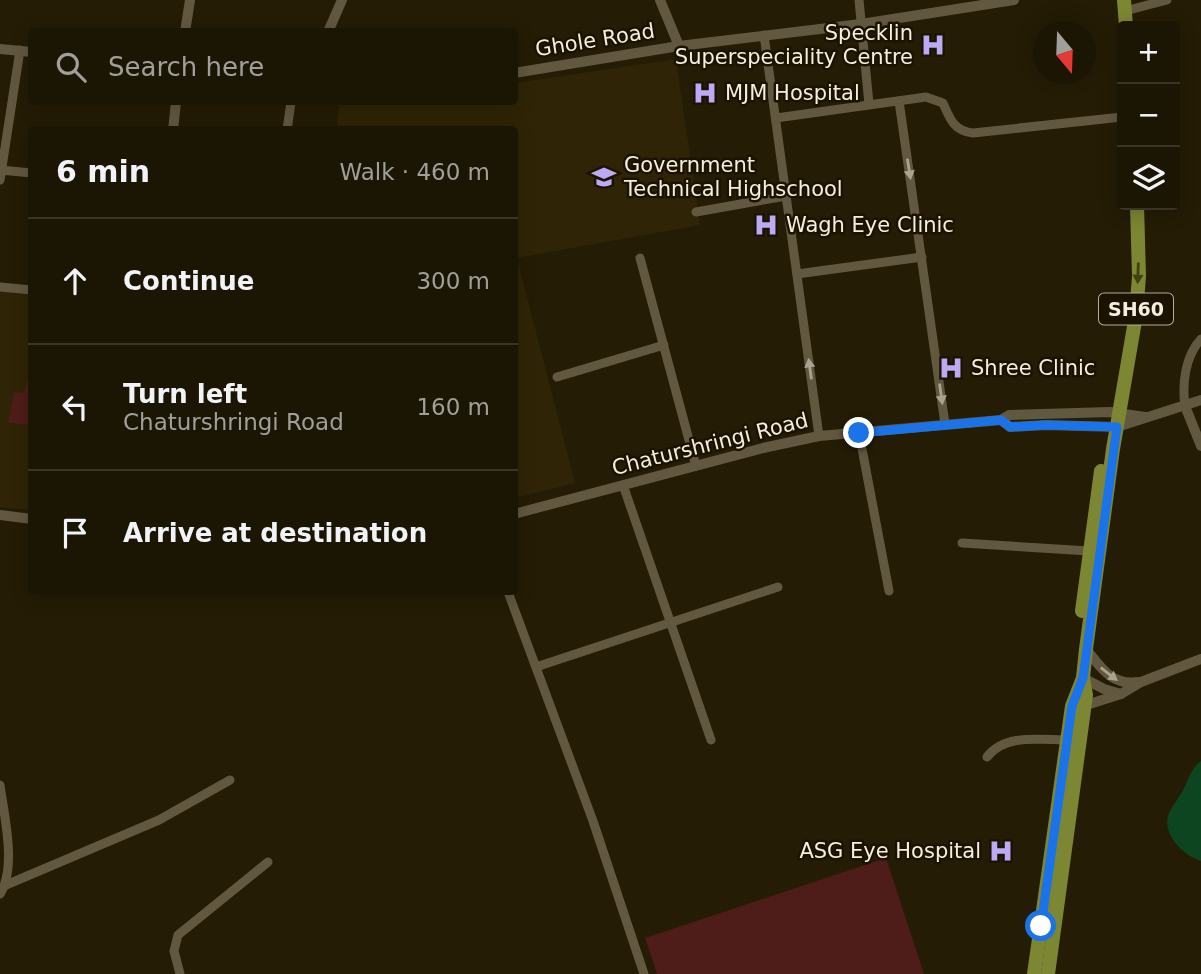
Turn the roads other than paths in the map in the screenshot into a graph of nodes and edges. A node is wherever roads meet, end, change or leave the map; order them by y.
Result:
1 (190, 0) edge
2 (342, 0) edge
3 (660, 0) edge
4 (859, 0) edge
5 (1014, 0) edge
6 (1167, 0) edge
7 (1124, 5) edge
8 (861, 24) junction
9 (186, 28) edge
10 (330, 28) edge
11 (764, 35) junction
12 (679, 46) junction
13 (0, 49) edge
14 (26, 51) edge
15 (518, 72) edge
16 (899, 101) junction
17 (869, 104) junction
18 (176, 105) edge
19 (290, 105) edge
20 (776, 118) junction
21 (1117, 118) edge
22 (173, 126) edge
23 (287, 126) edge
24 (28, 173) edge
25 (1, 174) edge
26 (786, 196) junction
27 (1137, 210) edge
28 (696, 212) dead end
29 (922, 257) junction
30 (640, 258) dead end
31 (797, 274) junction
32 (0, 287) edge
33 (28, 290) edge
34 (1201, 339) edge
35 (664, 345) junction
36 (557, 377) dead end
37 (1201, 400) edge
38 (1185, 406) junction
39 (1118, 420) junction
40 (945, 424) junction
41 (859, 433) junction
42 (819, 436) junction
43 (1201, 446) edge
44 (696, 466) junction
45 (623, 485) junction
46 (518, 513) edge
47 (0, 515) edge
48 (28, 518) edge
49 (962, 543) dead end
50 (1089, 551) junction
51 (778, 587) dead end
52 (889, 591) dead end
53 (509, 595) edge
54 (670, 623) junction
55 (1086, 649) junction
56 (1201, 659) edge
57 (536, 667) junction
58 (1083, 678) junction
59 (1141, 682) junction
60 (1121, 694) junction
61 (1078, 707) junction
62 (710, 740) dead end
63 (1069, 740) junction
64 (987, 757) dead end
65 (230, 780) dead end
66 (0, 785) edge
67 (268, 862) dead end
68 (6, 885) junction
69 (0, 894) edge
70 (180, 974) edge
71 (644, 974) edge
72 (1034, 974) edge
73 (1048, 974) edge

1 - 9 street
2 - 10 street
3 - 12 street
4 - 8 street
5 - 8 street, Ghole Road
6 - 7 street
8 - 11 street, Ghole Road
8 - 17 street
11 - 12 street, Ghole Road
11 - 20 street
12 - 15 street, Ghole Road
13 - 14 street
14 - 25 street
16 - 17 street
16 - 21 street
16 -> 29 street
17 - 20 street
18 - 22 street
19 - 23 street
20 - 26 street
24 - 25 street
26 - 28 street
26 - 31 street
27 -> 39 main road, SH60
29 - 31 street
29 -> 40 street
30 - 35 street
42 -> 31 street
32 - 33 street
34 - 38 street
35 - 36 street
35 - 44 street
37 - 38 street
38 - 39 street, Chaturshringi Road
38 - 43 street
39 - 40 street, Chaturshringi Road
39 - 50 main road, SH60
39 - 55 main road, SH60
40 - 41 street, Chaturshringi Road
41 - 42 street, Chaturshringi Road
41 - 52 street
42 - 44 street, Chaturshringi Road
44 - 45 street, Chaturshringi Road
45 - 46 street, Chaturshringi Road
45 - 54 street
47 - 48 street
49 - 50 street
50 - 58 main road, SH60
51 - 54 street
53 - 57 street
54 - 57 street
54 - 62 street
55 - 58 main road, SH60
55 -> 59 street
56 - 59 street
57 - 71 street
58 - 60 street
58 - 61 main road, SH60
59 - 60 street
60 - 61 street
61 - 63 main road, SH60
61 - 73 main road, SH60
63 - 64 street
63 - 72 main road, SH60
65 - 68 street
66 - 68 street
67 - 70 street
68 - 69 street

